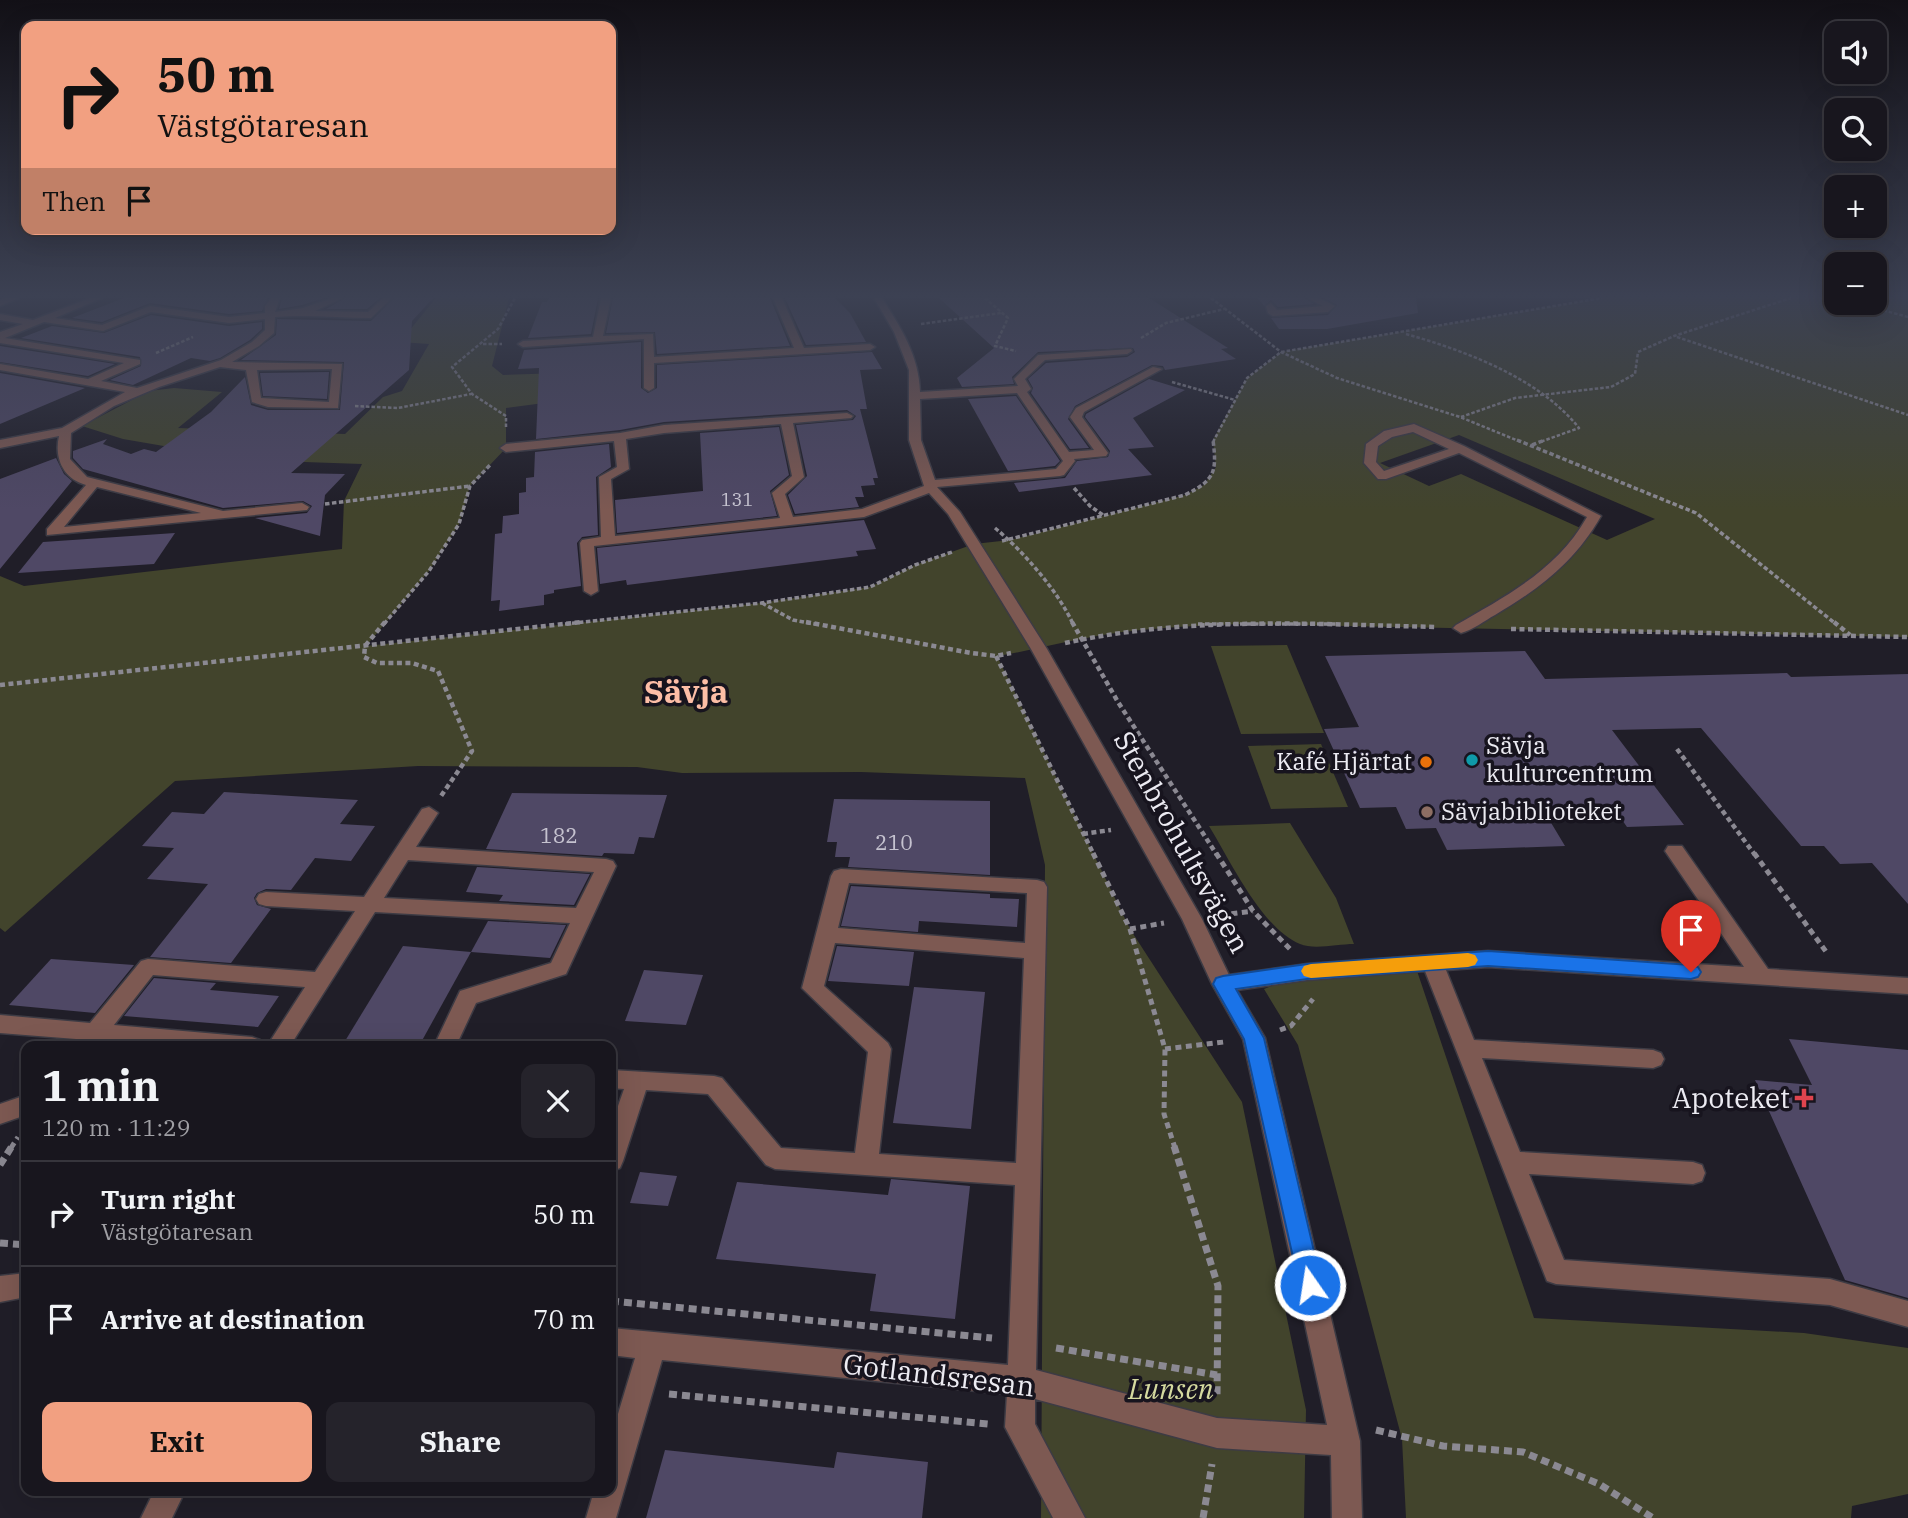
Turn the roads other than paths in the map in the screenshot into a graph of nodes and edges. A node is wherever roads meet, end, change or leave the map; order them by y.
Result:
1 (251, 368) edge
2 (11, 369) edge
3 (120, 369) edge
4 (206, 369) edge
5 (338, 369) edge
6 (649, 369) edge
7 (914, 369) edge
8 (1030, 369) edge
9 (1157, 369) road end
10 (90, 382) junction
11 (649, 388) dead end
12 (1020, 389) junction
13 (137, 391) junction
14 (914, 396) junction
15 (848, 416) dead end
16 (786, 420) junction
17 (66, 431) junction
18 (620, 437) junction
19 (1, 443) edge
20 (506, 448) road end
21 (1460, 449) junction
22 (1066, 456) junction
23 (94, 483) junction
24 (930, 486) junction
25 (302, 507) road end
26 (224, 515) junction
27 (788, 521) junction
28 (608, 540) junction
29 (591, 591) dead end
30 (1461, 628) road end
31 (429, 813) road end
32 (1675, 851) dead end
33 (404, 853) junction
34 (266, 899) dead end
35 (371, 904) junction
36 (582, 916) junction
37 (826, 935) junction
38 (1035, 951) junction
39 (1432, 962) junction
40 (1760, 976) junction
41 (321, 980) junction
42 (1223, 984) junction
43 (1908, 986) edge
44 (0, 1024) edge
45 (90, 1040) edge
46 (117, 1041) edge
47 (281, 1041) edge
48 (447, 1041) edge
49 (1465, 1048) junction
50 (1653, 1059) dead end
51 (616, 1079) edge
52 (638, 1080) junction
53 (21, 1107) edge
54 (0, 1114) edge
55 (616, 1146) edge
56 (1512, 1162) junction
57 (866, 1164) junction
58 (1693, 1173) dead end
59 (1028, 1175) junction
60 (21, 1286) edge
61 (0, 1289) edge
62 (1908, 1314) edge
63 (616, 1342) edge
64 (652, 1346) junction
65 (1023, 1381) junction
66 (1343, 1432) junction
67 (616, 1468) edge
68 (167, 1496) edge
69 (608, 1496) edge
70 (156, 1518) edge
71 (601, 1518) edge
72 (1070, 1518) edge
73 (1347, 1518) edge

1 - 5 street
2 - 10 street
3 - 10 street
4 - 13 street
6 - 11 street
7 - 14 street
8 - 12 street
9 - 22 street
10 - 13 street
12 - 14 street
12 - 22 street
13 - 17 street
14 - 24 street
15 - 16 street
16 - 18 street
16 - 27 street
17 - 19 street
17 - 23 street
18 - 20 street
18 - 28 street
21 - 21 street
21 - 30 street
22 - 24 street
23 - 26 street
23 - 26 street
24 - 27 street
24 - 42 street, Stenbrohultsvägen
25 - 26 street
27 - 28 street
28 - 29 street
31 - 33 street
32 - 40 street
33 - 35 street
33 - 36 street
34 - 35 street
35 - 36 street
35 - 41 street
36 - 48 street
37 - 38 street
37 - 38 street
37 - 57 street
38 - 59 street
39 - 40 street
39 - 42 street
39 - 49 street
40 - 43 street
41 - 45 street
41 - 47 street
42 - 66 street, Stenbrohultsvägen
44 - 45 street
45 - 46 street
49 - 50 street
49 - 56 street
51 - 52 street
52 - 55 street
52 - 57 street
53 - 54 street
56 - 58 street
56 - 62 street
57 - 59 street
59 - 65 street
60 - 61 street
63 - 64 street, Gotlandsresan
64 - 65 street, Gotlandsresan
64 - 67 street
65 - 66 street, Gotlandsresan
65 - 72 street
66 - 73 street, Stenbrohultsvägen
68 - 70 street
69 - 71 street

